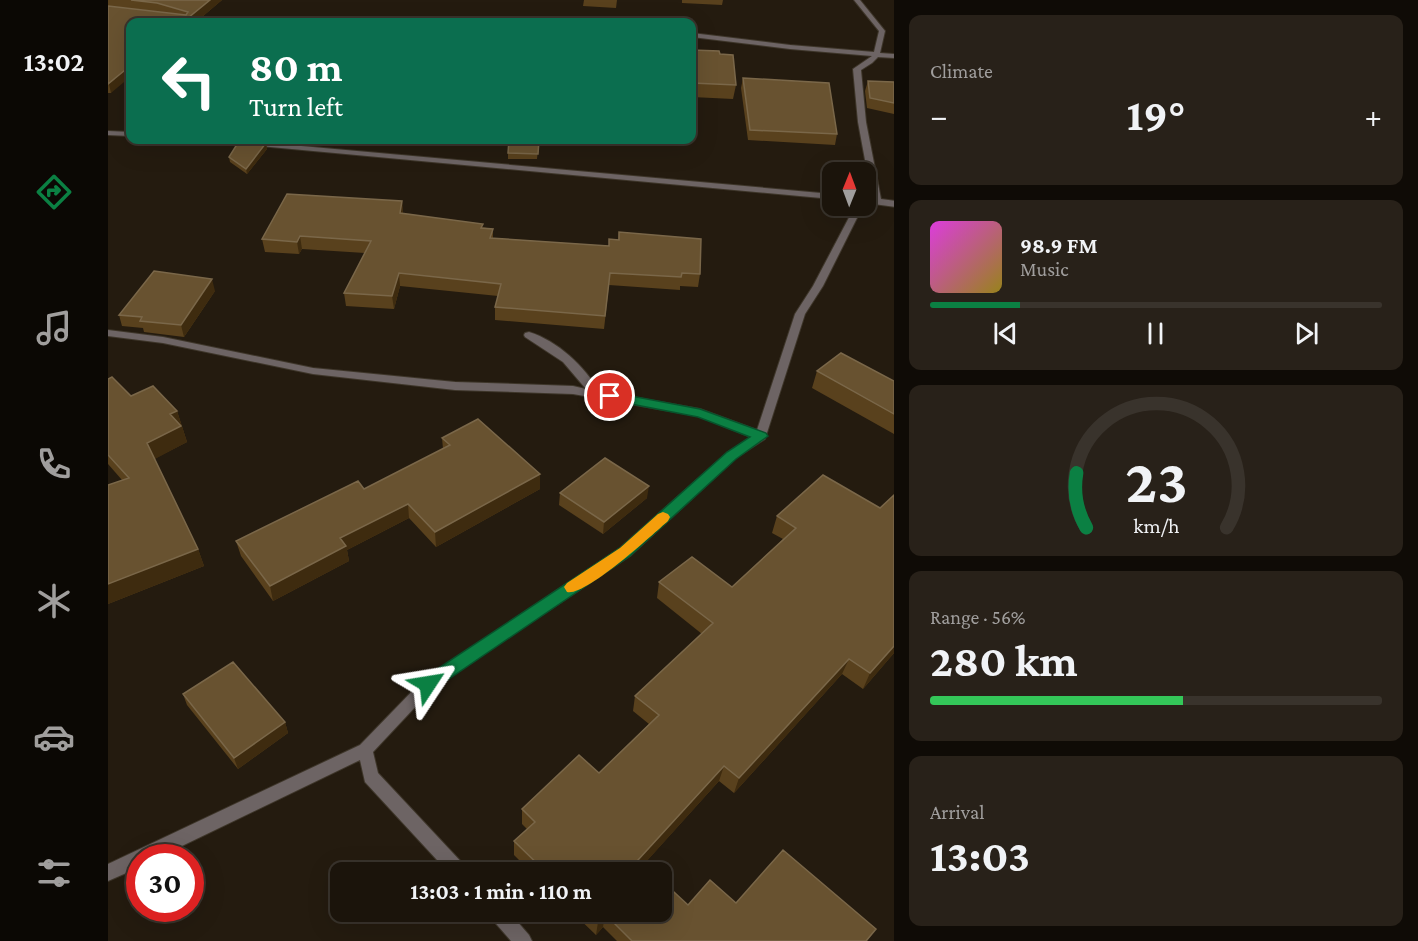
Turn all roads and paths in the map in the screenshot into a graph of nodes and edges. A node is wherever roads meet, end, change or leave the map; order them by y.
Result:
1 (857, 0) edge
2 (696, 35) edge
3 (877, 55) junction
4 (894, 56) edge
5 (108, 133) edge
6 (126, 134) edge
7 (258, 144) edge
8 (822, 196) edge
9 (877, 201) joint
10 (894, 204) edge
11 (854, 216) edge
12 (108, 333) edge
13 (530, 335) dead end
14 (596, 394) junction
15 (761, 436) junction
16 (365, 750) junction
17 (450, 862) edge
18 (108, 873) edge
19 (506, 922) edge
20 (523, 941) edge

1 - 3 street
2 - 3 street
3 - 4 street
3 - 9 street
5 - 6 street
7 - 8 street
9 - 10 street
11 - 15 street
12 - 14 street
13 - 14 street
14 - 15 street
15 - 16 street
16 - 17 street
16 - 18 street
19 - 20 street

